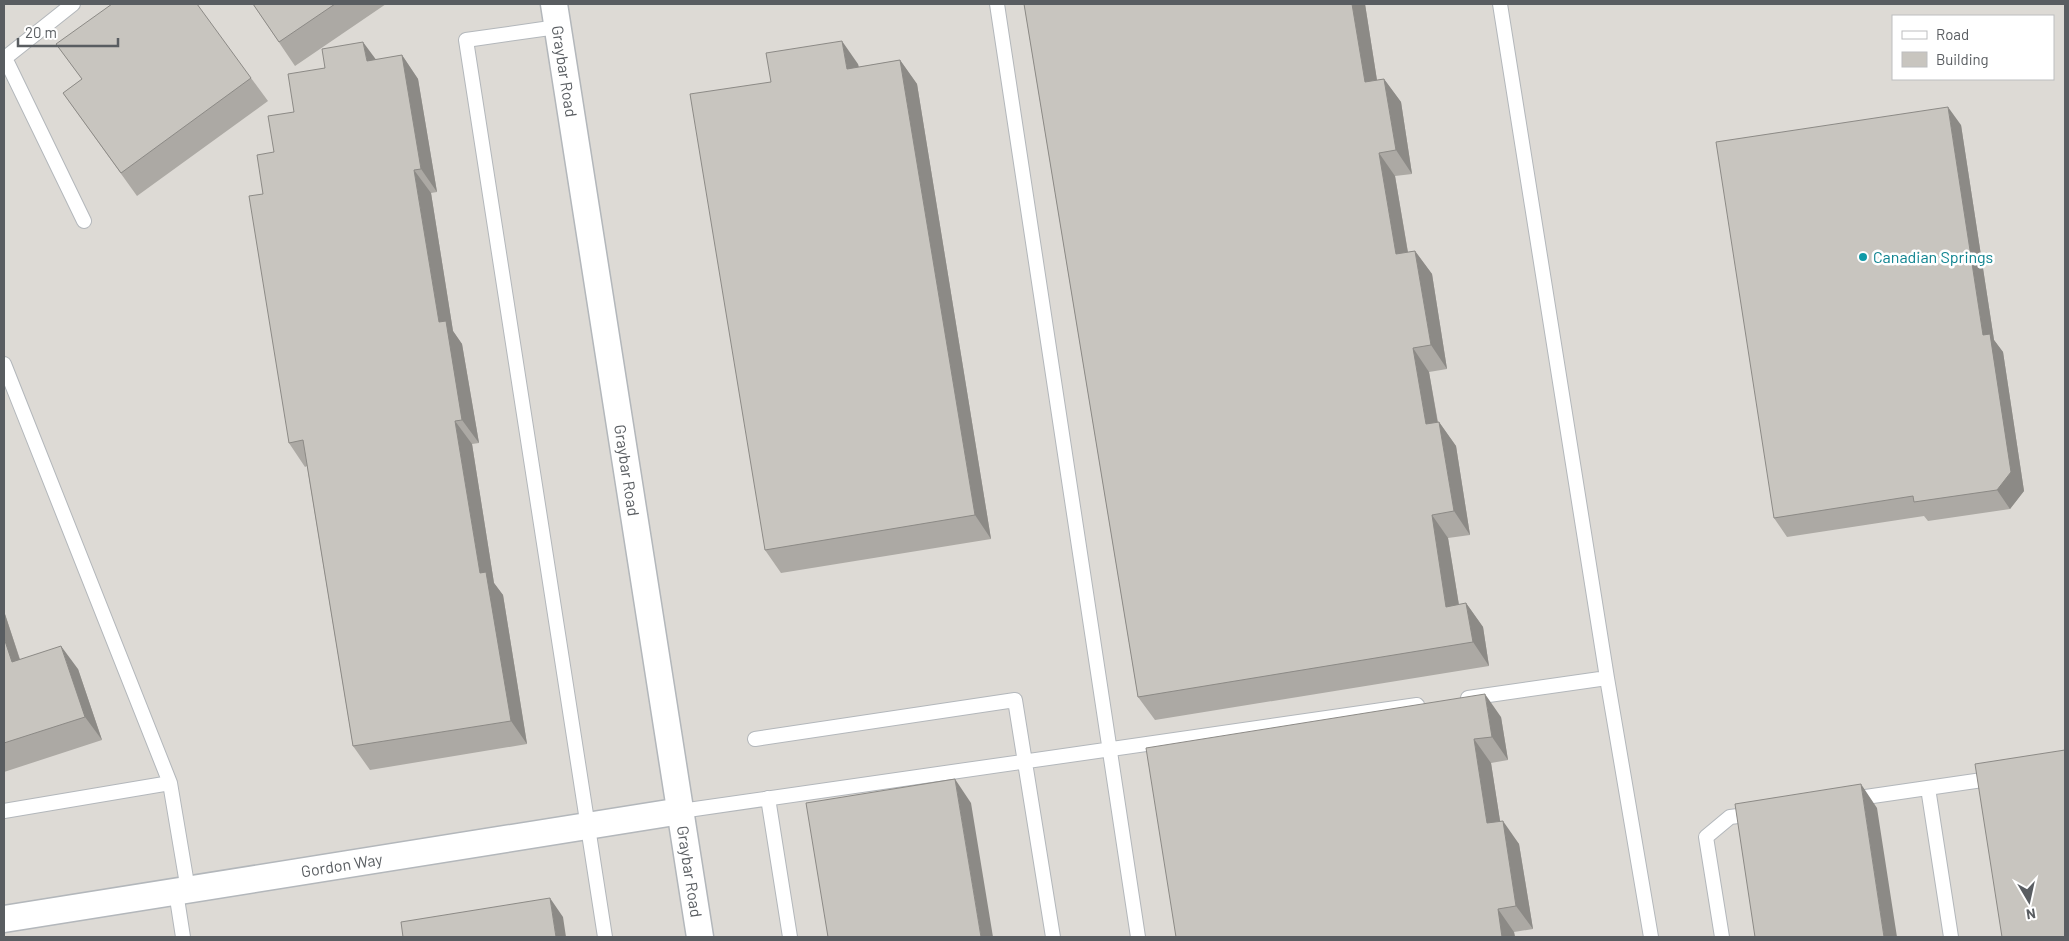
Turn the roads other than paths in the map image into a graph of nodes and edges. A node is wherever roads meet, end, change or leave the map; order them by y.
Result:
1 (73, 4) edge
2 (997, 4) edge
3 (1500, 4) edge
4 (556, 15) edge
5 (4, 57) edge
6 (84, 220) dead end
7 (4, 364) edge
8 (1607, 678) junction
9 (1451, 700) edge
10 (1431, 703) edge
11 (755, 739) dead end
12 (1109, 749) junction
13 (1025, 762) junction
14 (2006, 777) edge
15 (170, 783) junction
16 (1928, 788) junction
17 (768, 798) junction
18 (1843, 801) edge
19 (4, 811) edge
20 (681, 811) junction
21 (1768, 812) edge
22 (587, 826) junction
23 (182, 891) junction
24 (4, 919) edge
25 (183, 937) edge
26 (605, 937) edge
27 (700, 937) edge
28 (790, 937) edge
29 (1053, 937) edge
30 (1138, 937) edge
31 (1651, 937) edge
32 (1722, 937) edge
33 (1951, 937) edge

1 - 5 lane
2 - 12 lane
3 - 8 lane
4 - 20 street, Graybar Road
4 - 22 lane
5 - 6 lane
7 - 15 lane
8 - 9 lane
8 - 31 lane
10 - 12 lane
11 - 13 lane
12 - 13 lane
12 - 30 lane
13 - 17 lane
13 - 29 lane
14 - 16 lane
15 - 19 lane
15 - 23 lane
16 - 18 lane
16 - 33 lane
17 - 20 lane
17 - 28 lane
20 - 22 street, Gordon Way
20 - 27 street, Graybar Road
21 - 32 lane
22 - 23 street, Gordon Way
22 - 26 lane
23 - 24 street, Gordon Way
23 - 25 lane

